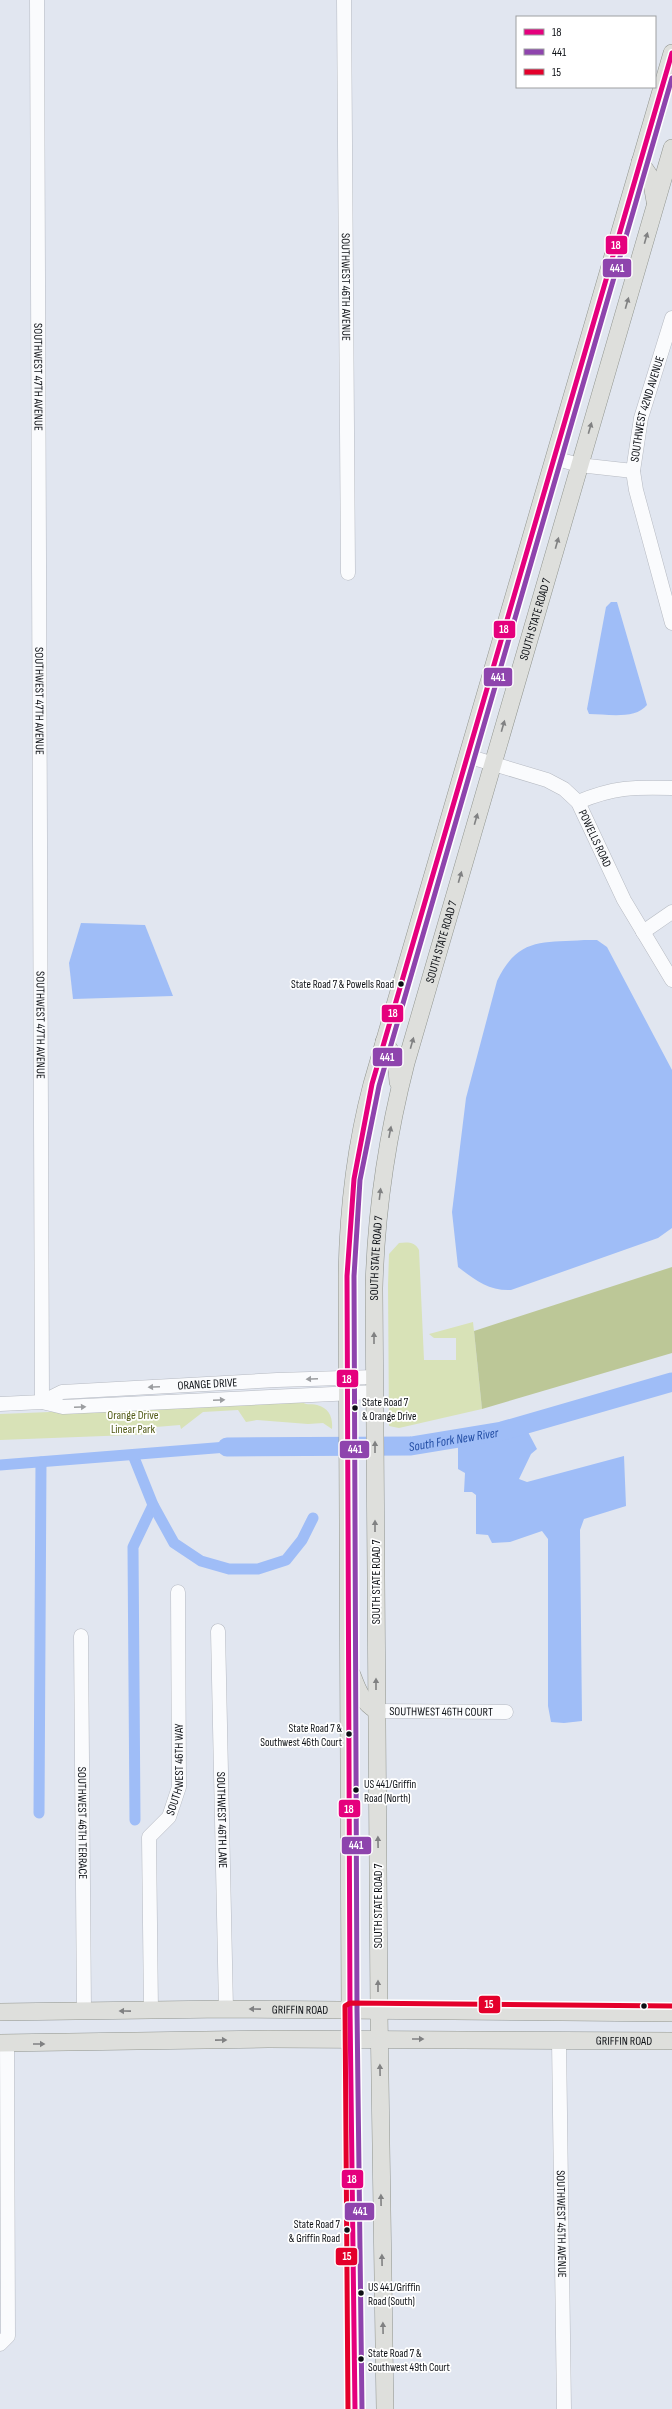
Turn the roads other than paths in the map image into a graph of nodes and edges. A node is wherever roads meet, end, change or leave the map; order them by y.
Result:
1 (37, 0) edge
2 (344, 0) edge
3 (672, 53) edge
4 (672, 148) edge
5 (640, 162) junction
6 (655, 207) junction
7 (672, 318) edge
8 (554, 458) junction
9 (580, 465) junction
10 (633, 471) junction
11 (348, 573) dead end
12 (672, 623) edge
13 (467, 756) junction
14 (492, 764) junction
15 (672, 788) edge
16 (578, 802) junction
17 (672, 912) edge
18 (643, 932) junction
19 (672, 980) edge
20 (384, 1042) junction
21 (398, 1094) junction
22 (203, 1384) junction
23 (375, 1384) junction
24 (348, 1385) junction
25 (42, 1402) junction
26 (180, 1402) junction
27 (0, 1404) edge
28 (178, 1592) dead end
29 (218, 1631) dead end
30 (81, 1636) dead end
31 (348, 1666) junction
32 (376, 1711) junction
33 (506, 1712) dead end
34 (226, 2009) junction
35 (84, 2010) junction
36 (350, 2010) junction
37 (151, 2011) junction
38 (379, 2011) junction
39 (0, 2012) edge
40 (672, 2013) edge
41 (350, 2039) junction
42 (379, 2039) junction
43 (559, 2040) junction
44 (672, 2041) edge
45 (3, 2043) edge
46 (0, 2344) edge
47 (355, 2409) edge
48 (385, 2409) edge
49 (564, 2409) edge

1 - 25 street, SOUTHWEST 47TH AVENUE
2 - 11 street, SOUTHWEST 46TH AVENUE
3 - 5 main road
4 - 6 main road, SOUTH STATE ROAD 7
5 - 6 main road
5 - 8 main road
9 -> 6 main road, SOUTH STATE ROAD 7
7 - 10 street, SOUTHWEST 42ND AVENUE
8 - 9 street, SOUTHWEST 42ND AVENUE
8 - 13 main road
9 - 10 street, SOUTHWEST 42ND AVENUE
14 -> 9 main road, SOUTH STATE ROAD 7
10 - 12 street
13 - 14 street, POWELLS ROAD
13 - 20 main road
14 - 16 street, POWELLS ROAD
21 -> 14 main road, SOUTH STATE ROAD 7
15 - 16 street
16 - 18 street, POWELLS ROAD
17 - 18 street
18 - 19 street, POWELLS ROAD
20 - 21 main road
20 - 24 main road
23 -> 21 main road, SOUTH STATE ROAD 7
24 -> 22 street, ORANGE DRIVE
22 -> 25 street, ORANGE DRIVE
22 - 26 street
23 - 24 street, ORANGE DRIVE
32 -> 23 main road, SOUTH STATE ROAD 7
26 -> 24 street, ORANGE DRIVE
24 - 31 main road
25 -> 26 street, ORANGE DRIVE
25 - 27 street, ORANGE DRIVE
28 - 37 street, SOUTHWEST 46TH WAY
29 - 34 street, SOUTHWEST 46TH LANE
30 - 35 street, SOUTHWEST 46TH TERRACE
31 - 32 main road
31 - 36 main road
32 - 33 street, SOUTHWEST 46TH COURT
38 -> 32 main road, SOUTH STATE ROAD 7
36 -> 34 main road, GRIFFIN ROAD
34 - 37 main road, GRIFFIN ROAD
37 -> 35 main road, GRIFFIN ROAD
35 - 39 main road, GRIFFIN ROAD
36 - 38 main road, GRIFFIN ROAD
36 - 41 main road
38 - 40 main road, GRIFFIN ROAD
38 - 42 main road, SOUTH STATE ROAD 7
41 - 42 main road, GRIFFIN ROAD
45 -> 41 main road, GRIFFIN ROAD
41 - 47 main road
42 -> 43 main road, GRIFFIN ROAD
48 -> 42 main road, SOUTH STATE ROAD 7
43 - 44 main road, GRIFFIN ROAD
43 - 49 street, SOUTHWEST 45TH AVENUE
45 - 46 street

